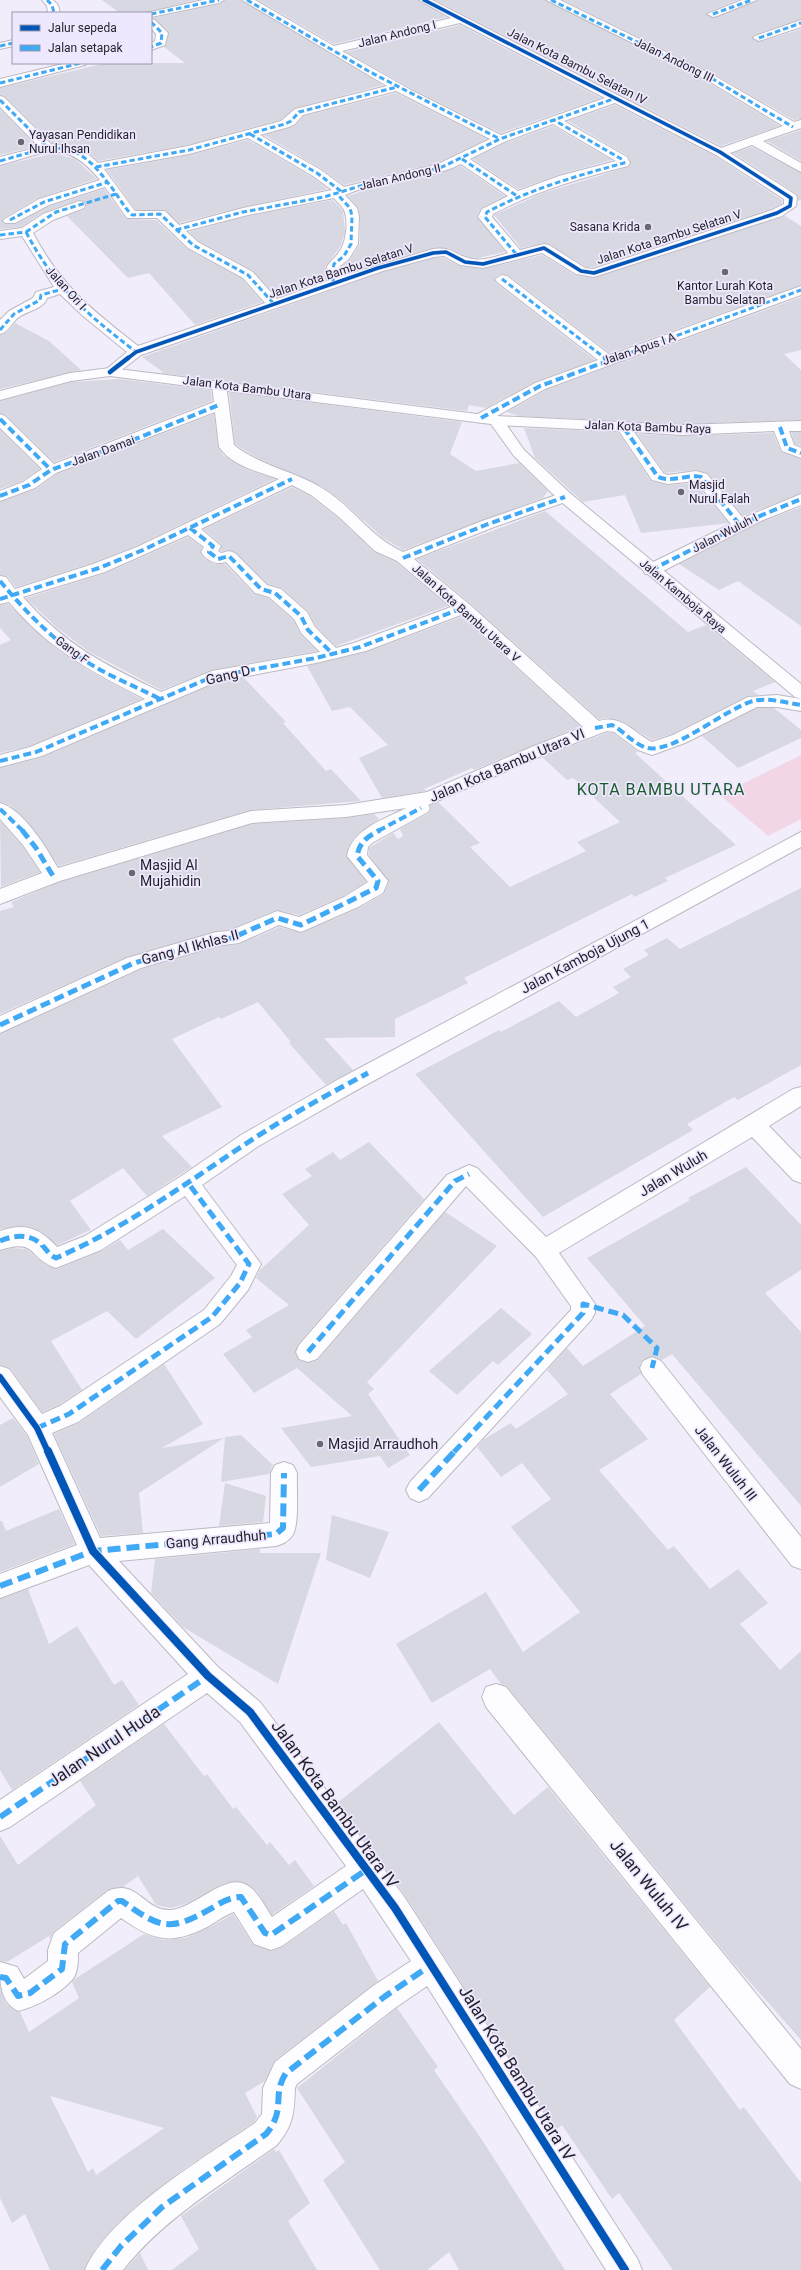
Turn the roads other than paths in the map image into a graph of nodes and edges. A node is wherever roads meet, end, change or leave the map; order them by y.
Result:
1 (47, 0) edge
2 (219, 0) edge
3 (247, 0) edge
4 (424, 0) edge
5 (551, 0) edge
6 (752, 0) edge
7 (54, 12) edge
8 (152, 14) edge
9 (713, 14) dead end
10 (461, 18) junction
11 (152, 23) edge
12 (801, 23) edge
13 (759, 38) dead end
14 (12, 43) edge
15 (0, 46) edge
16 (152, 47) edge
17 (333, 50) junction
18 (77, 64) edge
19 (0, 83) edge
20 (397, 87) junction
21 (616, 98) junction
22 (0, 100) edge
23 (554, 120) junction
24 (797, 126) edge
25 (250, 134) junction
26 (500, 139) junction
27 (753, 140) junction
28 (48, 148) junction
29 (720, 152) junction
30 (462, 159) junction
31 (0, 161) edge
32 (96, 167) junction
33 (801, 168) edge
34 (108, 182) junction
35 (339, 193) junction
36 (116, 194) junction
37 (517, 196) junction
38 (10, 220) dead end
39 (176, 230) junction
40 (26, 232) junction
41 (0, 234) edge
42 (516, 254) junction
43 (502, 279) dead end
44 (334, 284) junction
45 (63, 288) junction
46 (801, 290) edge
47 (274, 304) junction
48 (0, 330) edge
49 (136, 352) junction
50 (607, 360) junction
51 (110, 372) junction
52 (218, 384) junction
53 (0, 396) edge
54 (221, 404) junction
55 (0, 419) edge
56 (488, 419) junction
57 (801, 426) edge
58 (780, 427) junction
59 (624, 428) junction
60 (801, 453) edge
61 (51, 470) junction
62 (292, 479) junction
63 (0, 496) edge
64 (565, 497) junction
65 (801, 499) edge
66 (740, 525) junction
67 (190, 528) junction
68 (403, 558) junction
69 (651, 570) junction
70 (0, 581) edge
71 (6, 598) edge
72 (463, 608) junction
73 (333, 654) junction
74 (801, 693) edge
75 (160, 699) junction
76 (801, 705) edge
77 (595, 728) junction
78 (0, 761) edge
79 (422, 808) dead end
80 (0, 809) edge
81 (801, 839) edge
82 (53, 876) junction
83 (0, 897) edge
84 (0, 1025) edge
85 (801, 1095) edge
86 (754, 1125) junction
87 (801, 1174) edge
88 (188, 1183) junction
89 (0, 1241) edge
90 (544, 1250) junction
91 (308, 1352) dead end
92 (652, 1368) dead end
93 (0, 1377) edge
94 (37, 1428) junction
95 (284, 1473) dead end
96 (419, 1490) dead end
97 (93, 1552) junction
98 (801, 1557) edge
99 (0, 1586) edge
100 (208, 1676) junction
101 (496, 1697) dead end
102 (0, 1817) edge
103 (366, 1870) junction
104 (431, 1965) junction
105 (0, 1977) edge
106 (801, 2073) edge
107 (102, 2270) edge
108 (625, 2270) edge

1 - 7 street
2 - 8 street
3 - 17 street
4 - 10 street, Jalan Kota Bambu Selatan IV
5 - 24 street, Jalan Andong III
6 - 9 street
10 - 17 street, Jalan Andong I
10 - 21 street, Jalan Kota Bambu Selatan IV
11 - 16 street
12 - 13 street
14 - 15 street
17 - 20 street
18 - 19 street
20 - 25 street
20 - 26 street
21 - 23 street, Jalan Andong II
21 - 29 street, Jalan Kota Bambu Selatan IV
22 - 28 street
23 - 26 street, Jalan Andong II
23 - 37 street
24 - 27 street
25 - 32 street
25 - 35 street
26 - 30 street, Jalan Andong II
27 - 29 street
27 - 33 street
28 - 31 street
28 - 32 street
29 - 42 street, Jalan Kota Bambu Selatan V
30 - 35 street, Jalan Andong II
30 - 37 street
32 - 34 street
34 - 36 street
34 - 38 street
35 - 39 street, Jalan Andong II
35 - 44 street
36 - 39 street
36 - 40 street
37 - 42 street
39 - 47 street
40 - 41 street
40 - 45 street, Jalan Ori I
42 - 44 street, Jalan Kota Bambu Selatan V
43 - 50 street
44 - 47 street, Jalan Kota Bambu Selatan V
45 - 48 street
45 - 49 street, Jalan Ori I
46 - 50 street, Jalan Apus I A
47 - 49 street, Jalan Kota Bambu Selatan V
49 - 51 street, Jalan Kota Bambu Selatan V
50 - 56 street, Jalan Apus I A
51 - 52 street, Jalan Kota Bambu Utara
51 - 53 street, Jalan Kota Bambu Utara
52 - 54 street, Jalan Kota Bambu Utara V
52 - 56 street, Jalan Kota Bambu Utara
54 - 61 street, Jalan Damai
54 - 62 street, Jalan Kota Bambu Utara V
55 - 61 street
56 - 59 street, Jalan Kota Bambu Raya
56 - 64 street, Jalan Kamboja Raya
57 - 58 street, Jalan Kota Bambu Raya
58 - 59 street, Jalan Kota Bambu Raya
58 - 60 street
59 - 66 street
61 - 63 street, Jalan Damai
62 - 67 street
62 - 68 street, Jalan Kota Bambu Utara V
64 - 68 street
64 - 69 street, Jalan Kamboja Raya
65 - 66 street, Jalan Wuluh I
66 - 69 street, Jalan Wuluh I
67 - 71 street
67 - 73 street
68 - 72 street, Jalan Kota Bambu Utara V
69 - 74 street, Jalan Kamboja Raya
70 - 71 street, Gang F
71 - 75 street, Gang F
72 - 73 street, Gang D
72 - 77 street, Jalan Kota Bambu Utara V
73 - 75 street, Gang D
75 - 78 street, Gang D
76 - 77 street, Jalan Kota Bambu Utara VI
77 - 82 street, Jalan Kota Bambu Utara VI
79 - 84 street, Gang Al Ikhlas II
80 - 82 street
81 - 88 street, Jalan Kamboja Ujung 1
82 - 83 street, Jalan Kota Bambu Utara VI
85 - 86 street, Jalan Wuluh
86 - 87 street
86 - 90 street, Jalan Wuluh
88 - 89 street, Jalan Kamboja Ujung 1
88 - 94 street
90 - 91 street
90 - 96 street
92 - 98 street, Jalan Wuluh III
93 - 94 street, Jalan Kota Bambu Utara IV
94 - 97 street, Jalan Kota Bambu Utara IV
95 - 97 street, Gang Arraudhuh
97 - 99 street, Gang Arraudhuh
97 - 100 street, Jalan Kota Bambu Utara IV
100 - 102 street, Jalan Nurul Huda
100 - 103 street, Jalan Kota Bambu Utara IV
101 - 106 street, Jalan Wuluh IV
103 - 104 street, Jalan Kota Bambu Utara IV
103 - 105 street
104 - 107 street
104 - 108 street, Jalan Kota Bambu Utara IV

